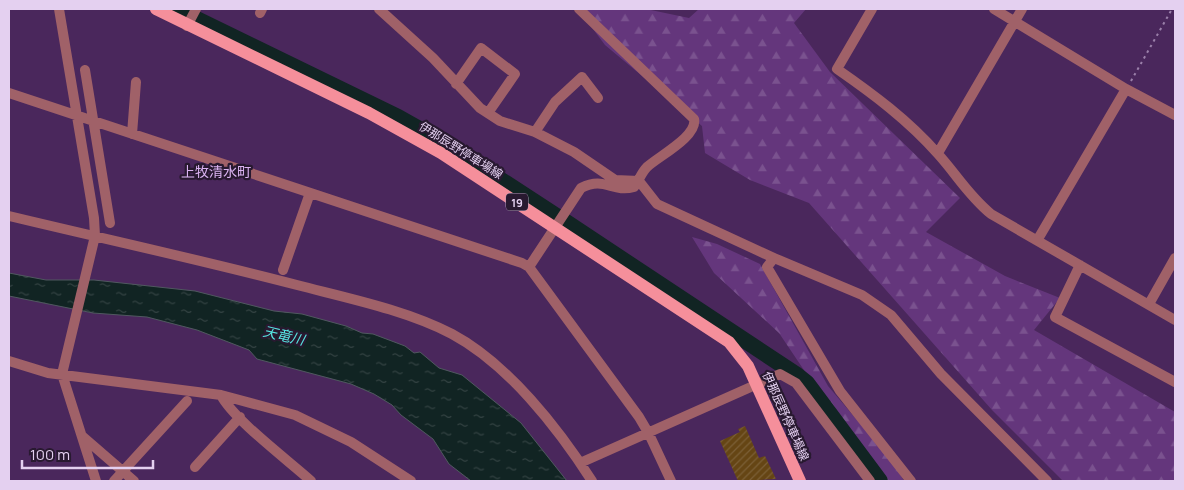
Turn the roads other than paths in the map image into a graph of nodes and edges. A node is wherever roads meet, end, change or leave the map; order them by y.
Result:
1 (59, 9) edge
2 (156, 9) edge
3 (196, 9) edge
4 (379, 9) edge
5 (580, 9) edge
6 (872, 9) edge
7 (994, 9) edge
8 (1022, 9) edge
9 (1015, 21) junction
10 (187, 26) junction
11 (85, 70) dead end
12 (136, 82) dead end
13 (456, 84) junction
14 (1126, 89) junction
15 (9, 93) edge
16 (598, 98) dead end
17 (488, 114) junction
18 (1175, 115) edge
19 (77, 116) junction
20 (94, 122) junction
21 (535, 132) junction
22 (132, 134) junction
23 (938, 154) junction
24 (639, 181) junction
25 (310, 193) junction
26 (9, 216) edge
27 (110, 223) dead end
28 (555, 227) junction
29 (94, 239) junction
30 (1038, 239) junction
31 (774, 258) junction
32 (1175, 258) edge
33 (1080, 265) junction
34 (528, 267) junction
35 (283, 270) dead end
36 (1148, 304) junction
37 (1175, 320) edge
38 (9, 362) edge
39 (62, 374) junction
40 (1175, 382) edge
41 (757, 385) junction
42 (221, 395) junction
43 (187, 401) dead end
44 (240, 417) junction
45 (649, 434) junction
46 (82, 435) junction
47 (580, 463) junction
48 (195, 467) dead end
49 (124, 472) junction
50 (96, 481) edge
51 (114, 481) edge
52 (134, 481) edge
53 (311, 481) edge
54 (411, 481) edge
55 (592, 481) edge
56 (671, 481) edge
57 (800, 481) edge
58 (870, 481) edge
59 (911, 481) edge
60 (1047, 481) edge

1 - 19 street
2 - 10 main road, 伊那辰野停車場線 / 19
3 - 10 street
4 - 13 street
5 - 24 street
6 - 23 street
7 - 9 street
8 - 9 street
9 - 14 street
9 - 23 street
10 - 28 main road, 伊那辰野停車場線 / 19
11 - 20 street
12 - 22 street
13 - 17 street
13 - 17 street
14 - 18 street
14 - 30 street
15 - 19 street
16 - 21 street
17 - 21 street
19 - 20 street
19 - 29 street
20 - 22 street
20 - 27 street
21 - 24 street
22 - 25 street
23 - 30 street
24 - 28 street
24 - 31 street
25 - 34 street
25 - 35 street
26 - 29 street
28 - 34 street
28 - 41 main road, 伊那辰野停車場線 / 19
29 - 39 street
29 - 47 street
30 - 33 street
31 - 59 street
31 - 60 street
32 - 36 street
33 - 36 street
33 - 40 street
34 - 45 street
36 - 37 street
38 - 39 street
39 - 42 street
39 - 46 street
41 - 45 street
41 - 57 main road, 伊那辰野停車場線 / 19
41 - 58 street
42 - 44 street
42 - 54 street
43 - 49 street
44 - 48 street
44 - 53 street
45 - 47 street
45 - 56 street
46 - 49 street
46 - 50 street
47 - 55 street
49 - 51 street
49 - 52 street

